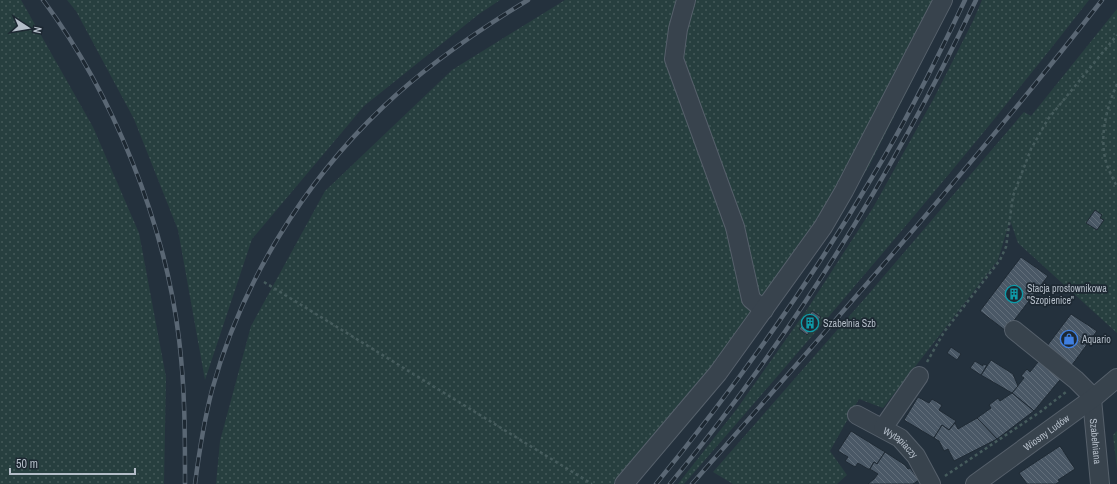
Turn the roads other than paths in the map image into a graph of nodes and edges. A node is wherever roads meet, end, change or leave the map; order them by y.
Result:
1 (686, 0) edge
2 (943, 0) edge
3 (764, 310) junction
4 (1014, 330) dead end
5 (919, 376) road end
6 (1117, 378) edge
7 (1092, 399) junction
8 (857, 415) dead end
9 (883, 428) junction
10 (938, 480) edge
11 (624, 484) edge
12 (975, 484) edge
13 (1100, 484) edge

1 - 3 street
2 - 3 street
3 - 11 street
4 - 7 street
5 - 9 street
6 - 7 street, Wiosny Ludów
7 - 12 street, Wiosny Ludów
7 - 13 street, Szabelniana
8 - 9 street, Wytapiaczy
9 - 10 street, Wytapiaczy

